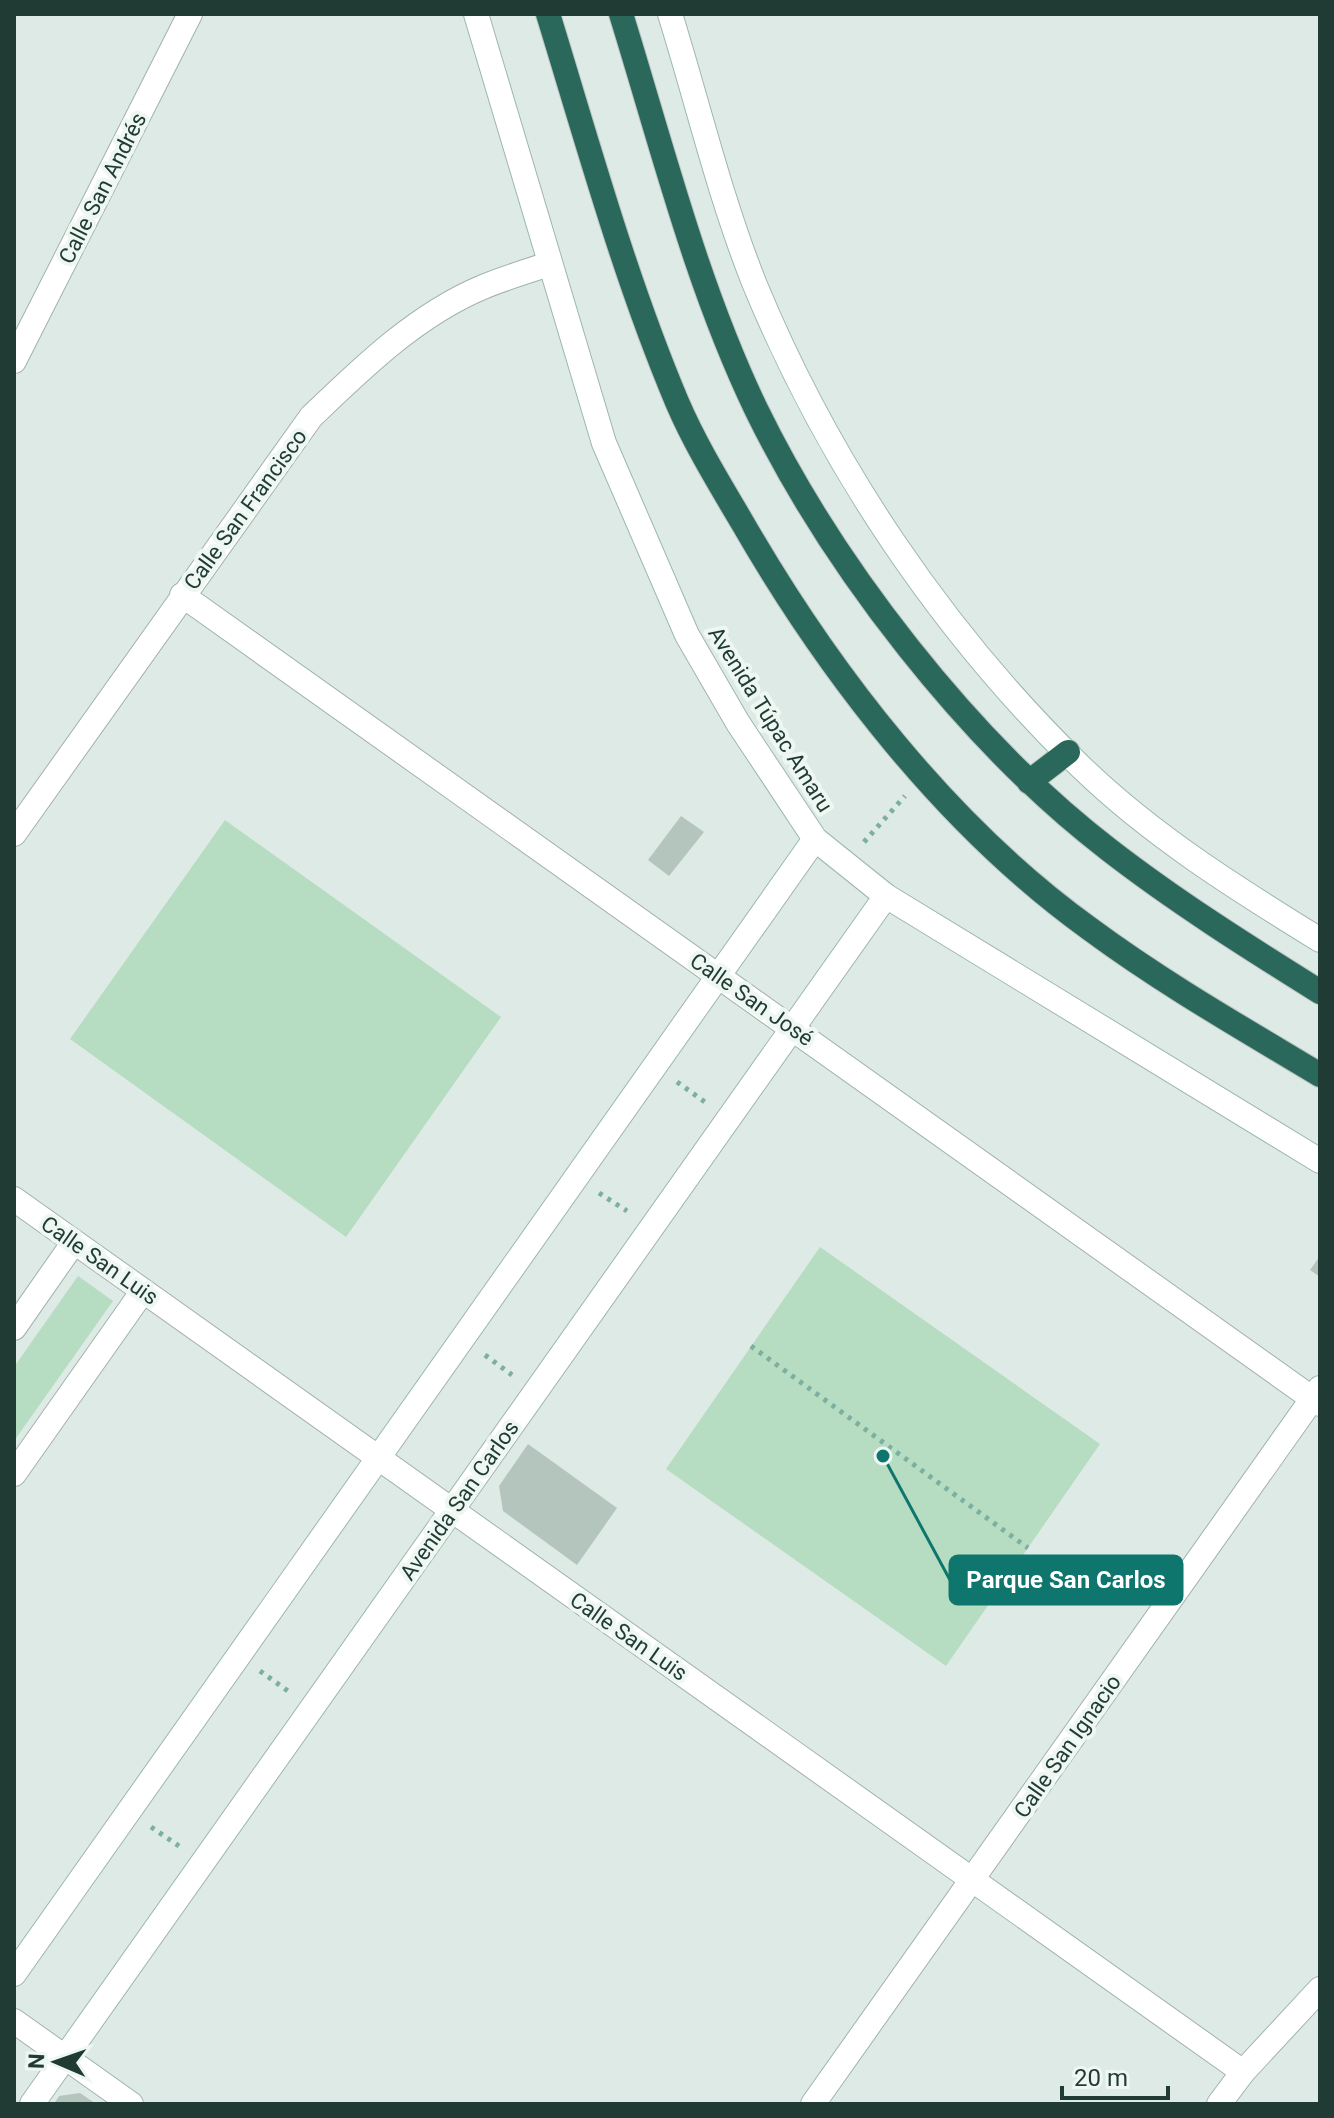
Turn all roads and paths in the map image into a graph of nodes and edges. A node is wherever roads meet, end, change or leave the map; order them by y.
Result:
1 (190, 14) edge
2 (476, 14) edge
3 (548, 14) edge
4 (670, 14) edge
5 (630, 16) edge
6 (548, 264) junction
7 (14, 361) edge
8 (182, 595) junction
9 (1068, 752) junction
10 (924, 774) junction
11 (1029, 782) junction
12 (14, 834) edge
13 (815, 839) junction
14 (845, 863) junction
15 (886, 896) junction
16 (1320, 940) edge
17 (719, 975) junction
18 (1320, 992) edge
19 (793, 1027) junction
20 (656, 1065) junction
21 (1320, 1075) edge
22 (728, 1119) junction
23 (1320, 1161) edge
24 (576, 1178) junction
25 (14, 1199) edge
26 (651, 1227) junction
27 (74, 1242) junction
28 (143, 1291) junction
29 (14, 1328) edge
30 (463, 1339) junction
31 (751, 1346) dead end
32 (536, 1392) junction
33 (1318, 1397) edge
34 (379, 1458) junction
35 (14, 1474) edge
36 (452, 1510) junction
37 (1028, 1548) dead end
38 (238, 1656) junction
39 (312, 1708) junction
40 (128, 1812) junction
41 (203, 1862) junction
42 (972, 1880) junction
43 (14, 1974) edge
44 (1320, 1989) edge
45 (14, 2021) edge
46 (65, 2057) junction
47 (1243, 2072) junction
48 (32, 2104) edge
49 (131, 2104) edge
50 (813, 2104) edge
51 (1219, 2104) edge

1 - 7 street, Calle San Andrés
2 - 6 street, Avenida Túpac Amaru
3 - 10 highway
4 - 9 street
5 - 11 highway
6 - 8 street, Calle San Francisco
6 - 13 street, Avenida Túpac Amaru
8 - 12 street, Calle San Francisco
8 - 17 street, Calle San José
9 - 11 highway
9 - 16 street
10 - 14 path
10 - 21 highway
11 - 18 highway
13 - 14 street, Avenida Túpac Amaru
13 - 17 street
14 - 15 street, Avenida Túpac Amaru
15 - 19 street, Avenida San Carlos
15 - 23 street, Avenida Túpac Amaru
17 - 19 street, Calle San José
17 - 20 street
19 - 22 street, Avenida San Carlos
19 - 33 street, Calle San José
20 - 22 path
20 - 24 street
22 - 26 street, Avenida San Carlos
24 - 26 path
24 - 30 street
25 - 27 street, Calle San Luis
26 - 32 street, Avenida San Carlos
27 - 28 street, Calle San Luis
27 - 29 street
28 - 34 street, Calle San Luis
28 - 35 street
30 - 32 path
30 - 34 street
31 - 37 path
32 - 36 street, Avenida San Carlos
33 - 42 street, Calle San Ignacio
34 - 36 street, Calle San Luis
34 - 38 street
36 - 39 street, Avenida San Carlos
36 - 42 street, Calle San Luis
38 - 39 path
38 - 40 street
39 - 41 street, Avenida San Carlos
40 - 41 path
40 - 43 street
41 - 46 street, Avenida San Carlos
42 - 47 street, Calle San Luis
42 - 50 street, Calle San Ignacio
44 - 47 street
45 - 46 street
46 - 48 street, Avenida San Carlos
46 - 49 street
47 - 51 street

